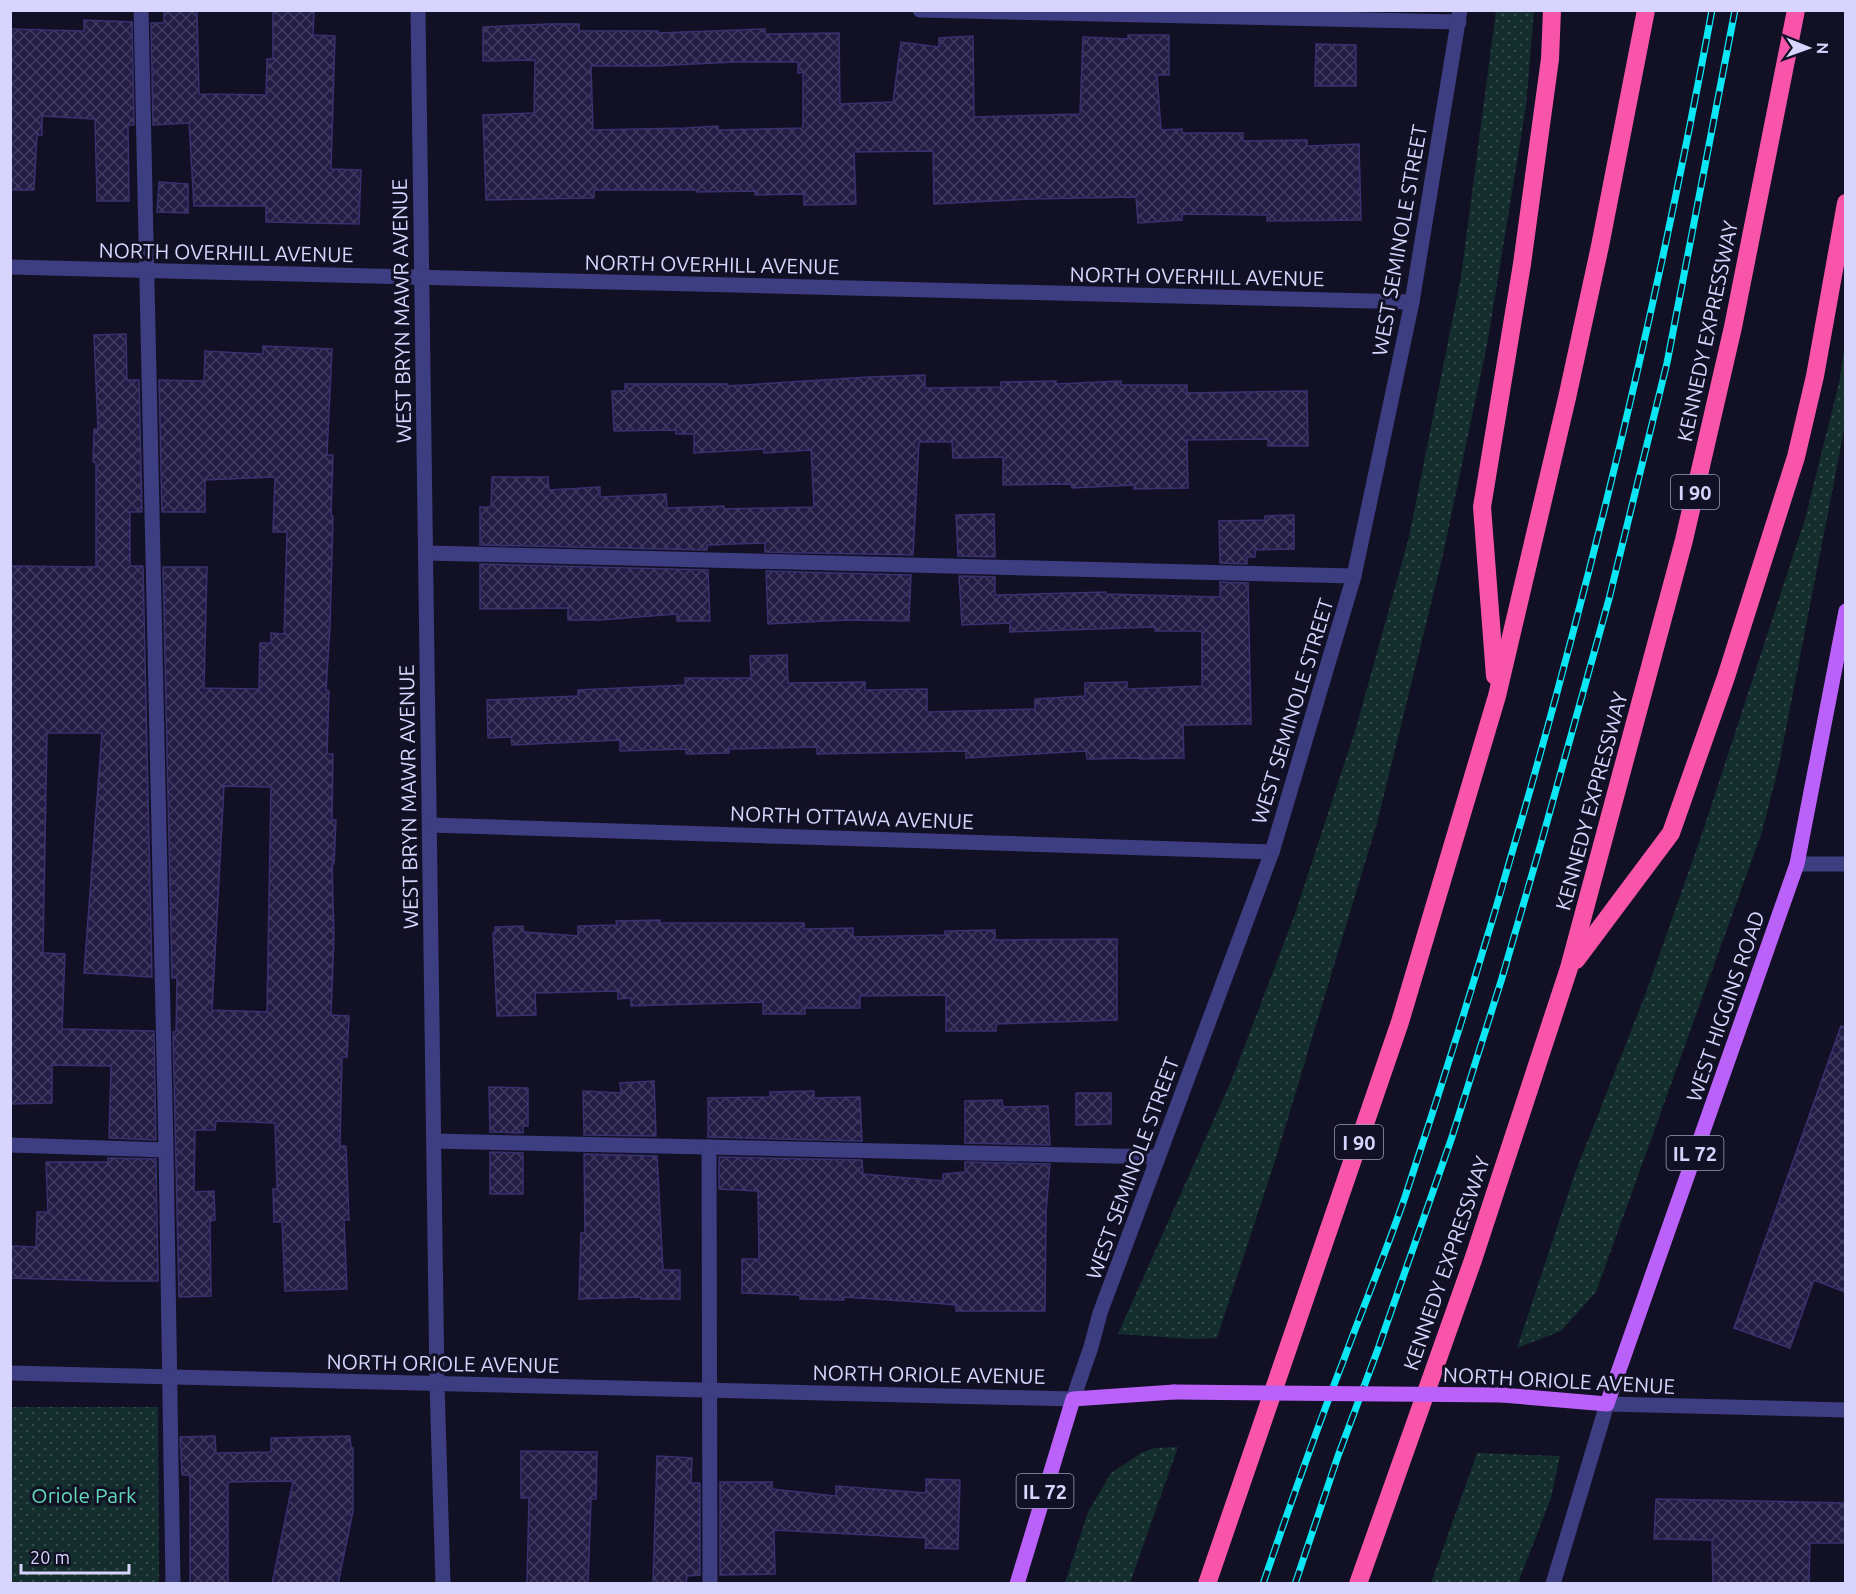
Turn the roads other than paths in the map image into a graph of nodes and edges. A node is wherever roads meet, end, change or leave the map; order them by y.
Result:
1 (141, 10) edge
2 (418, 10) edge
3 (920, 10) edge
4 (1552, 10) edge
5 (1646, 10) edge
6 (1796, 10) edge
7 (1459, 16) edge
8 (1845, 203) edge
9 (10, 267) edge
10 (148, 271) junction
11 (422, 278) junction
12 (1412, 302) junction
13 (426, 553) junction
14 (1354, 576) junction
15 (1845, 611) edge
16 (1497, 696) junction
17 (430, 825) junction
18 (1272, 852) junction
19 (1797, 864) junction
20 (1845, 864) edge
21 (1569, 968) junction
22 (434, 1141) junction
23 (10, 1145) edge
24 (709, 1147) junction
25 (166, 1149) junction
26 (1158, 1157) junction
27 (10, 1373) edge
28 (169, 1377) junction
29 (437, 1384) junction
30 (709, 1390) junction
31 (1073, 1399) junction
32 (1606, 1404) junction
33 (1845, 1410) edge
34 (173, 1584) edge
35 (443, 1584) edge
36 (710, 1584) edge
37 (1017, 1584) edge
38 (1207, 1584) edge
39 (1358, 1584) edge
40 (1553, 1584) edge

1 - 10 street
2 - 11 street, WEST BRYN MAWR AVENUE
3 - 7 street
4 - 16 highway
5 - 16 highway, I 90
6 - 21 highway, KENNEDY EXPRESSWAY / I 90
7 - 12 street, WEST SEMINOLE STREET
8 - 21 highway
9 - 10 street, NORTH OVERHILL AVENUE
10 - 11 street, NORTH OVERHILL AVENUE
10 - 25 street
11 - 12 street, NORTH OVERHILL AVENUE
11 - 13 street, WEST BRYN MAWR AVENUE
12 - 14 street, WEST SEMINOLE STREET
13 - 14 street
13 - 17 street, WEST BRYN MAWR AVENUE
14 - 18 street, WEST SEMINOLE STREET
15 - 19 main road, WEST HIGGINS ROAD / IL 72
16 - 38 highway, I 90
17 - 18 street, NORTH OTTAWA AVENUE
17 - 22 street, WEST BRYN MAWR AVENUE
18 - 26 street, WEST SEMINOLE STREET
19 - 20 street
19 - 32 main road, WEST HIGGINS ROAD / IL 72
21 - 39 highway, KENNEDY EXPRESSWAY / I 90
22 - 24 street
22 - 29 street, WEST BRYN MAWR AVENUE
23 - 25 street
24 - 26 street
24 - 30 street
25 - 28 street
26 - 31 street, WEST SEMINOLE STREET
27 - 28 street, NORTH ORIOLE AVENUE
28 - 29 street, NORTH ORIOLE AVENUE
28 - 34 street
29 - 30 street, NORTH ORIOLE AVENUE
29 - 35 street, WEST BRYN MAWR AVENUE
30 - 31 street, NORTH ORIOLE AVENUE
30 - 36 street
31 - 32 main road, NORTH ORIOLE AVENUE, bridge
31 - 37 main road, IL 72
32 - 33 street, NORTH ORIOLE AVENUE
32 - 40 street

